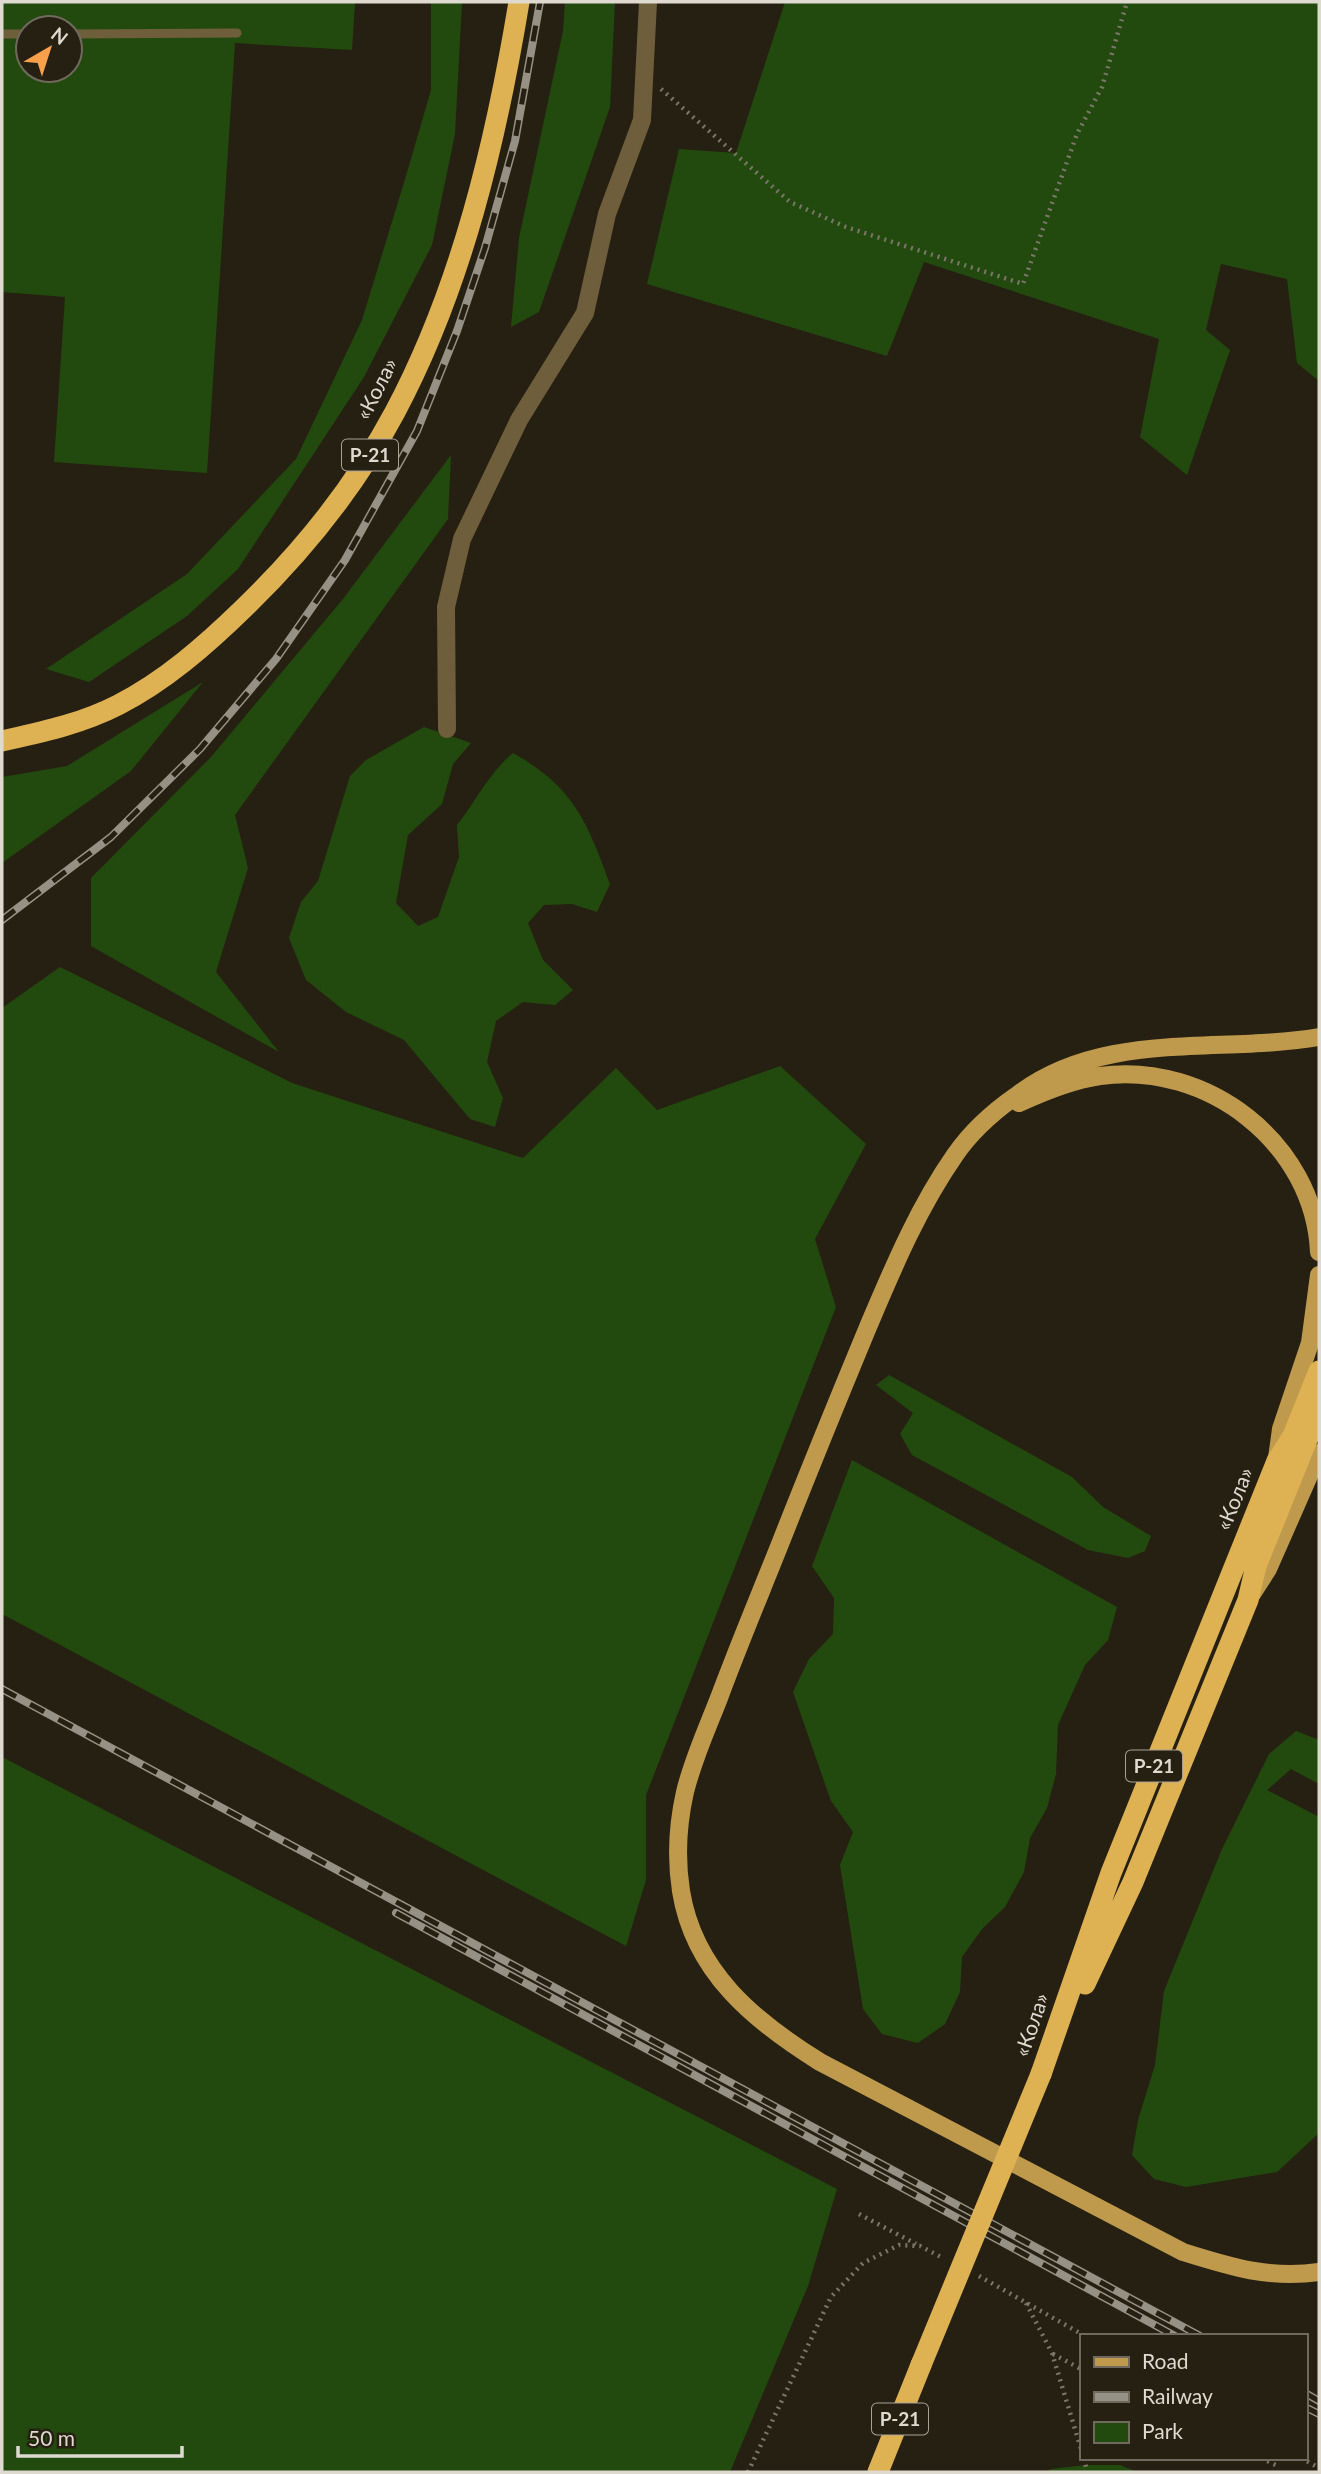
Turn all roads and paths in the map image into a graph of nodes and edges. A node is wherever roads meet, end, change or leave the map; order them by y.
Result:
1 (519, 2) edge
2 (648, 2) edge
3 (1127, 2) edge
4 (237, 33) dead end
5 (84, 34) edge
6 (645, 75) junction
7 (447, 729) dead end
8 (2, 741) edge
9 (1319, 1037) edge
10 (991, 1116) junction
11 (1319, 1252) edge
12 (1319, 1275) edge
13 (1319, 1371) edge
14 (1319, 1410) edge
15 (1319, 1453) edge
16 (1277, 1461) junction
17 (1248, 1600) junction
18 (1041, 2074) junction
19 (859, 2214) dead end
20 (920, 2246) junction
21 (944, 2258) dead end
22 (968, 2270) dead end
23 (1319, 2272) edge
24 (1024, 2301) junction
25 (1082, 2334) edge
26 (1052, 2353) junction
27 (1080, 2367) edge
28 (1080, 2446) edge
29 (1265, 2460) edge
30 (1280, 2467) dead end
31 (748, 2472) edge
32 (878, 2472) edge

1 - 8 highway, «Кола» / Р-21
2 - 6 street
3 - 6 path
4 - 5 lane
6 - 7 street
9 - 10 main road
10 - 11 main road
10 - 23 main road
12 - 16 main road
13 - 16 highway, «Кола» / Р-21
14 - 17 highway, «Кола» / Р-21
15 - 17 main road
16 - 18 highway, «Кола» / Р-21
17 - 18 highway, «Кола» / Р-21
18 - 32 highway, Р-21, bridge
19 - 20 path
20 - 21 path
20 - 31 path
22 - 24 path
24 - 25 path
24 - 26 path
26 - 27 path
26 - 28 path
29 - 30 path

